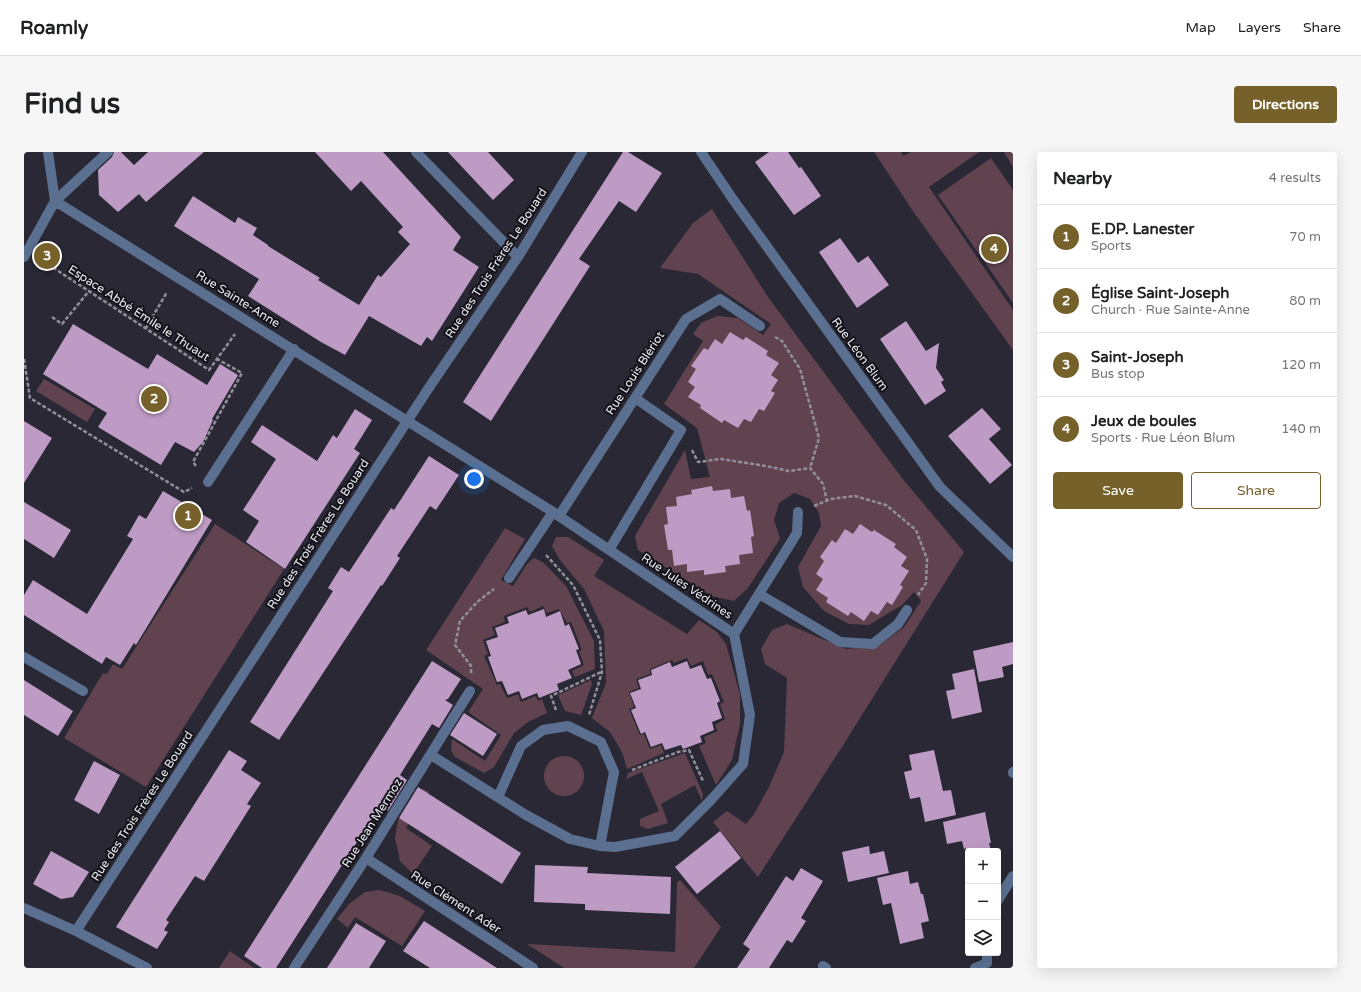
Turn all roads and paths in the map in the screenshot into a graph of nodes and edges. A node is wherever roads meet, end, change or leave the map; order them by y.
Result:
1 (48, 152) edge
2 (108, 152) edge
3 (416, 152) edge
4 (582, 152) edge
5 (701, 152) edge
6 (55, 201) junction
7 (26, 254) edge
8 (518, 257) junction
9 (177, 277) junction
10 (89, 291) junction
11 (52, 317) dead end
12 (245, 319) junction
13 (760, 326) joint
14 (146, 328) junction
15 (294, 349) junction
16 (24, 359) edge
17 (217, 359) junction
18 (634, 398) junction
19 (407, 420) junction
20 (681, 430) junction
21 (810, 468) junction
22 (208, 482) junction
23 (827, 501) junction
24 (798, 512) joint
25 (556, 514) junction
26 (533, 541) junction
27 (609, 550) junction
28 (1013, 558) edge
29 (509, 578) joint
30 (759, 594) junction
31 (907, 610) joint
32 (734, 634) junction
33 (24, 657) edge
34 (602, 672) junction
35 (83, 691) dead end
36 (470, 691) joint
37 (562, 727) junction
38 (584, 733) junction
39 (431, 755) junction
40 (613, 777) junction
41 (498, 797) junction
42 (711, 800) junction
43 (600, 846) junction
44 (366, 858) junction
45 (1013, 876) edge
46 (1001, 895) edge
47 (24, 908) edge
48 (76, 931) junction
49 (988, 961) edge
50 (147, 968) edge
51 (294, 968) edge
52 (533, 968) edge
53 (974, 968) edge

1 - 6 street
2 - 6 street
3 - 8 street
4 - 8 street, Rue des Trois Frères Le Bouard
5 - 28 street, Rue Léon Blum
6 - 7 street
6 - 9 street, Rue Sainte-Anne
7 - 10 path, Espace Abbé Émile le Thuaut
8 - 19 street, Rue des Trois Frères Le Bouard
9 - 12 street, Rue Sainte-Anne
9 - 14 path
10 - 11 path
10 - 14 path, Espace Abbé Émile le Thuaut
12 - 15 street, Rue Sainte-Anne
12 - 17 path, Espace Abbé Émile le Thuaut
13 - 18 street, Rue Louis Blériot
13 - 21 path
14 - 17 path, Espace Abbé Émile le Thuaut
15 - 19 street, Rue Sainte-Anne
15 - 22 street
16 - 22 path
17 - 22 path
18 - 20 street
18 - 25 street, Rue Louis Blériot
19 - 25 street, Rue Jules Védrines
19 - 48 street, Rue des Trois Frères Le Bouard
20 - 21 path
20 - 27 street
21 - 23 path
23 - 24 path
23 - 31 path
24 - 30 street
25 - 26 street, Rue Louis Blériot
25 - 27 street, Rue Jules Védrines
26 - 29 street, Rue Louis Blériot
26 - 34 path
27 - 32 street, Rue Jules Védrines
29 - 36 path
30 - 31 street
30 - 32 street
32 - 42 street, Rue Jules Védrines
33 - 35 street
34 - 37 path
34 - 38 path
36 - 39 street, Rue Jean Mermoz
37 - 38 street
37 - 41 street
38 - 40 street
39 - 41 street, Rue Jules Védrines
39 - 44 street, Rue Jean Mermoz
40 - 42 path
40 - 43 street
41 - 43 street, Rue Jules Védrines
42 - 43 street, Rue Jules Védrines
44 - 51 street, Rue Jean Mermoz
44 - 52 street, Rue Clément Ader
45 - 46 street
47 - 48 street
48 - 50 street
49 - 53 street

